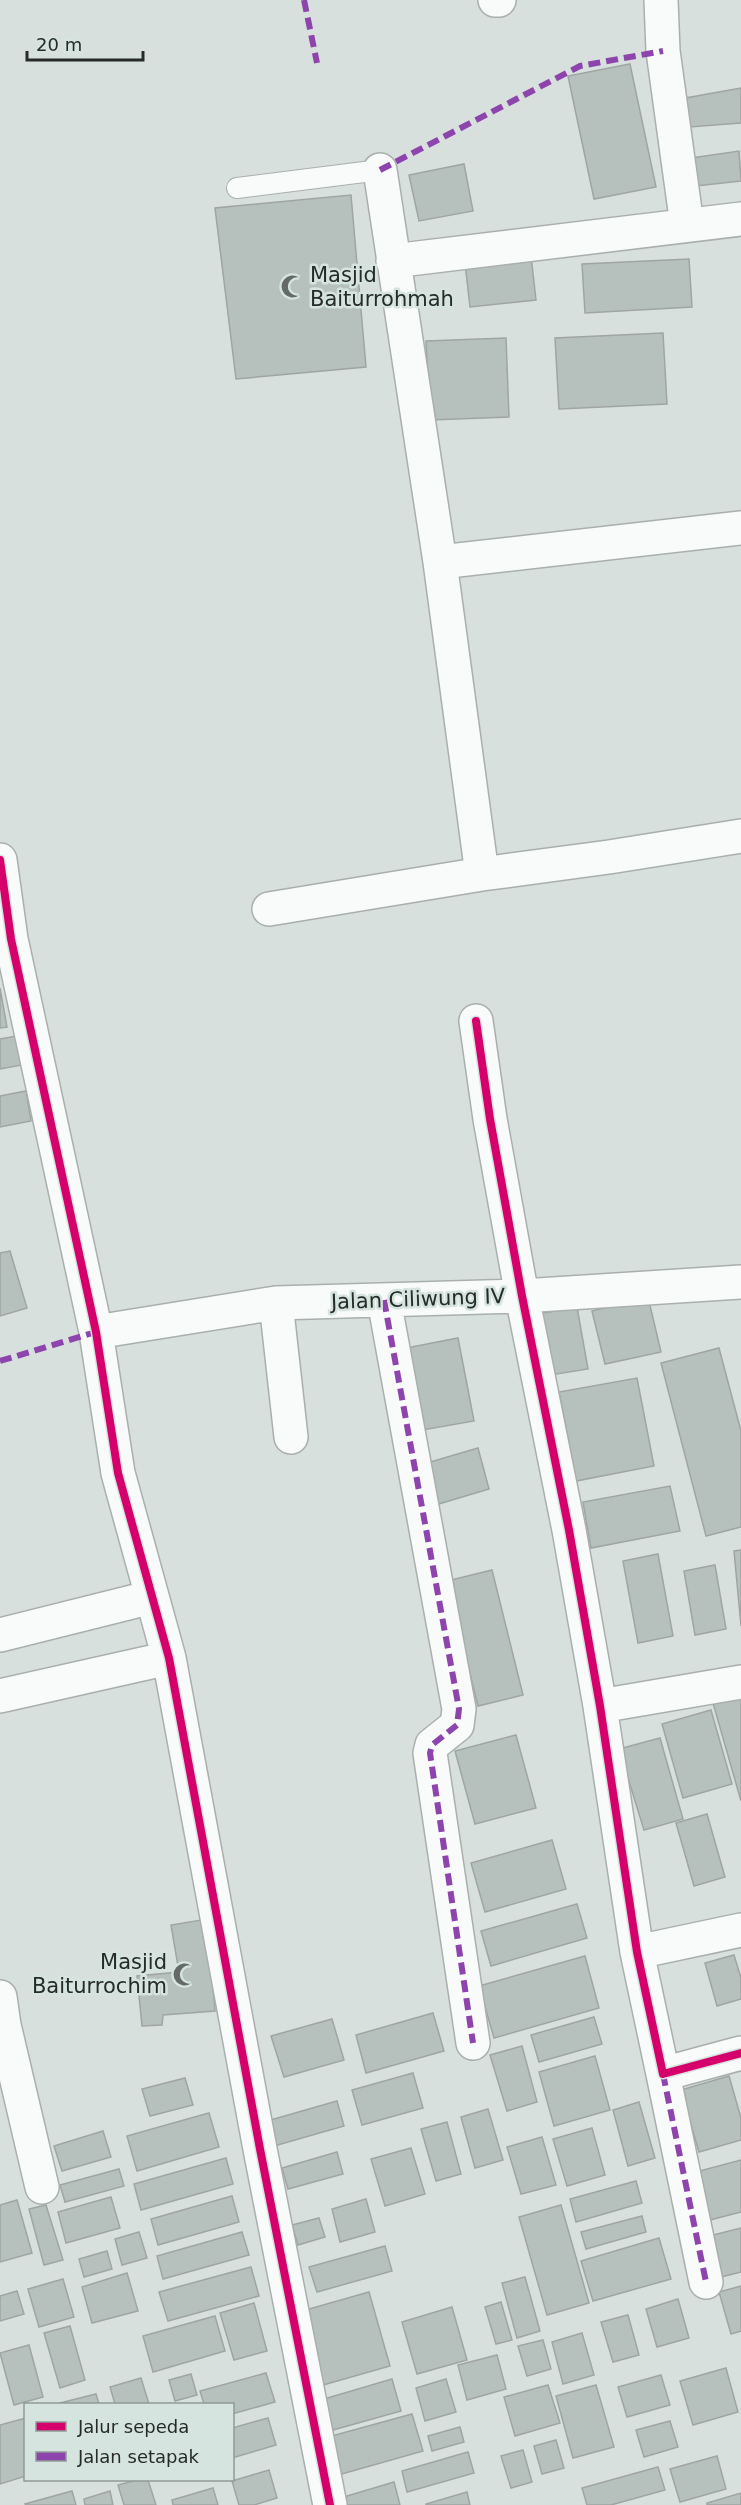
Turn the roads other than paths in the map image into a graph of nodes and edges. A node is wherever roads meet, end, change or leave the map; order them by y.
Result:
1 (495, 0) edge
2 (499, 0) edge
3 (661, 0) edge
4 (380, 170) joint
5 (237, 188) dead end
6 (741, 219) edge
7 (687, 225) junction
8 (393, 261) junction
9 (741, 528) edge
10 (440, 562) junction
11 (741, 836) edge
12 (0, 860) edge
13 (482, 874) junction
14 (269, 909) dead end
15 (6, 940) edge
16 (476, 1022) dead end
17 (741, 1282) edge
18 (522, 1296) junction
19 (384, 1300) junction
20 (276, 1304) junction
21 (96, 1332) junction
22 (291, 1437) dead end
23 (152, 1598) junction
24 (0, 1635) edge
25 (169, 1658) junction
26 (741, 1682) edge
27 (0, 1696) edge
28 (600, 1706) junction
29 (741, 1930) edge
30 (637, 1952) junction
31 (1, 2016) edge
32 (473, 2043) dead end
33 (741, 2053) edge
34 (663, 2074) junction
35 (42, 2187) dead end
36 (706, 2282) dead end
37 (330, 2505) edge

1 - 2 street
3 - 7 street
4 - 5 lane
4 - 8 street
6 - 7 street
7 - 8 street
8 - 10 street
9 - 10 street
10 - 13 street
11 - 13 street
12 - 15 street
13 - 14 street
15 - 21 street
16 - 18 street
17 - 18 street, Jalan Ciliwung IV
18 - 19 street, Jalan Ciliwung IV
18 - 28 street
19 - 20 street, Jalan Ciliwung IV
19 - 32 street
20 - 21 street, Jalan Ciliwung IV
20 - 22 street
21 - 23 street
23 - 24 street
23 - 25 street
25 - 27 street
25 - 37 street
26 - 28 street
28 - 30 street
29 - 30 street
30 - 34 street
31 - 35 street
33 - 34 street
34 - 36 street

